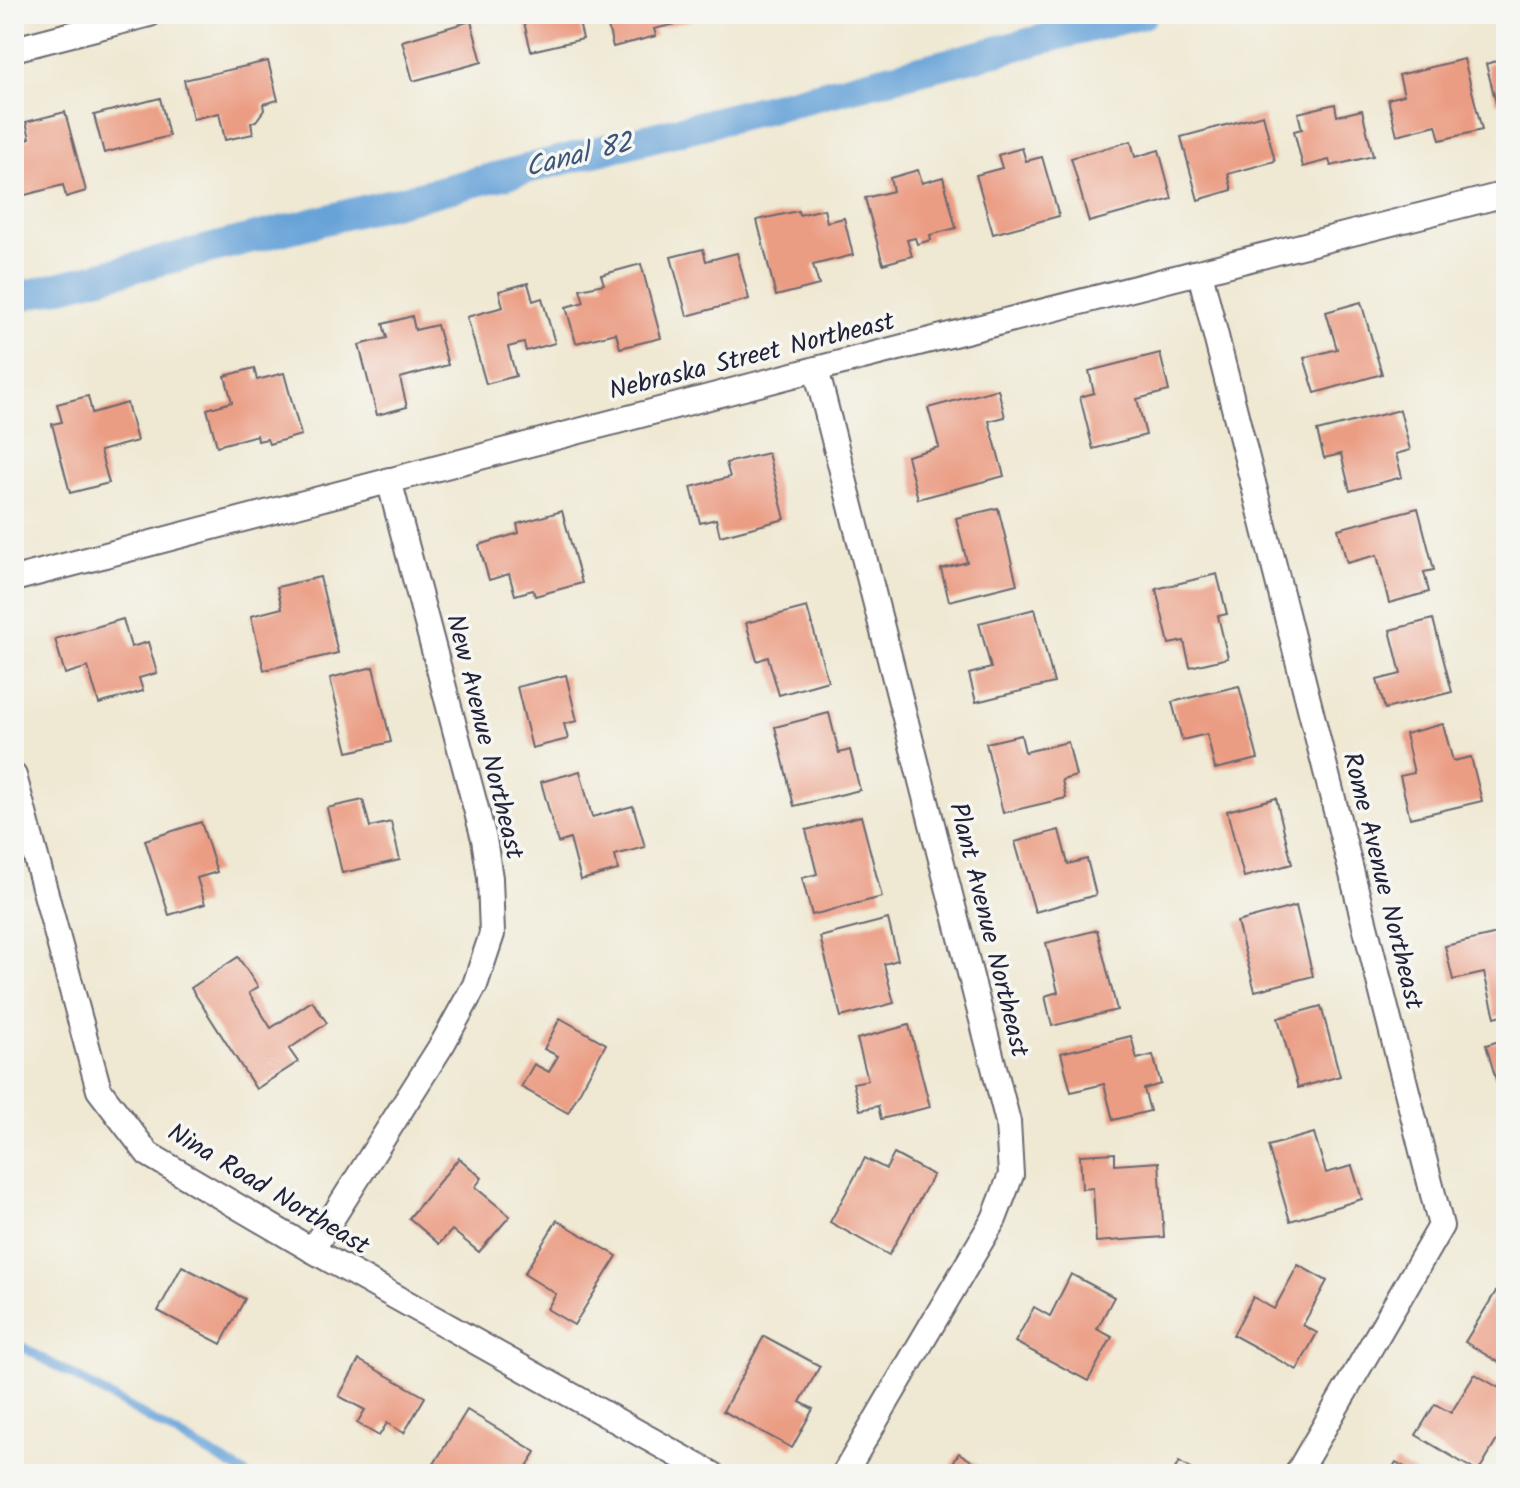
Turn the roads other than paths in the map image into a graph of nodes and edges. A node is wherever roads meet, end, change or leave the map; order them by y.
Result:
1 (150, 14) edge
2 (14, 49) edge
3 (1506, 194) edge
4 (1200, 273) junction
5 (816, 369) junction
6 (389, 480) junction
7 (14, 579) edge
8 (14, 776) edge
9 (312, 1250) junction
10 (712, 1474) edge
11 (844, 1474) edge
12 (1297, 1474) edge

1 - 2 street
3 - 4 street, Nebraska Street Northeast
4 - 5 street, Nebraska Street Northeast
4 - 12 street, Rome Avenue Northeast
5 - 6 street, Nebraska Street Northeast
5 - 11 street, Plant Avenue Northeast
6 - 7 street, Nebraska Street Northeast
6 - 9 street, New Avenue Northeast
8 - 9 street, Nina Road Northeast
9 - 10 street, Nina Road Northeast

